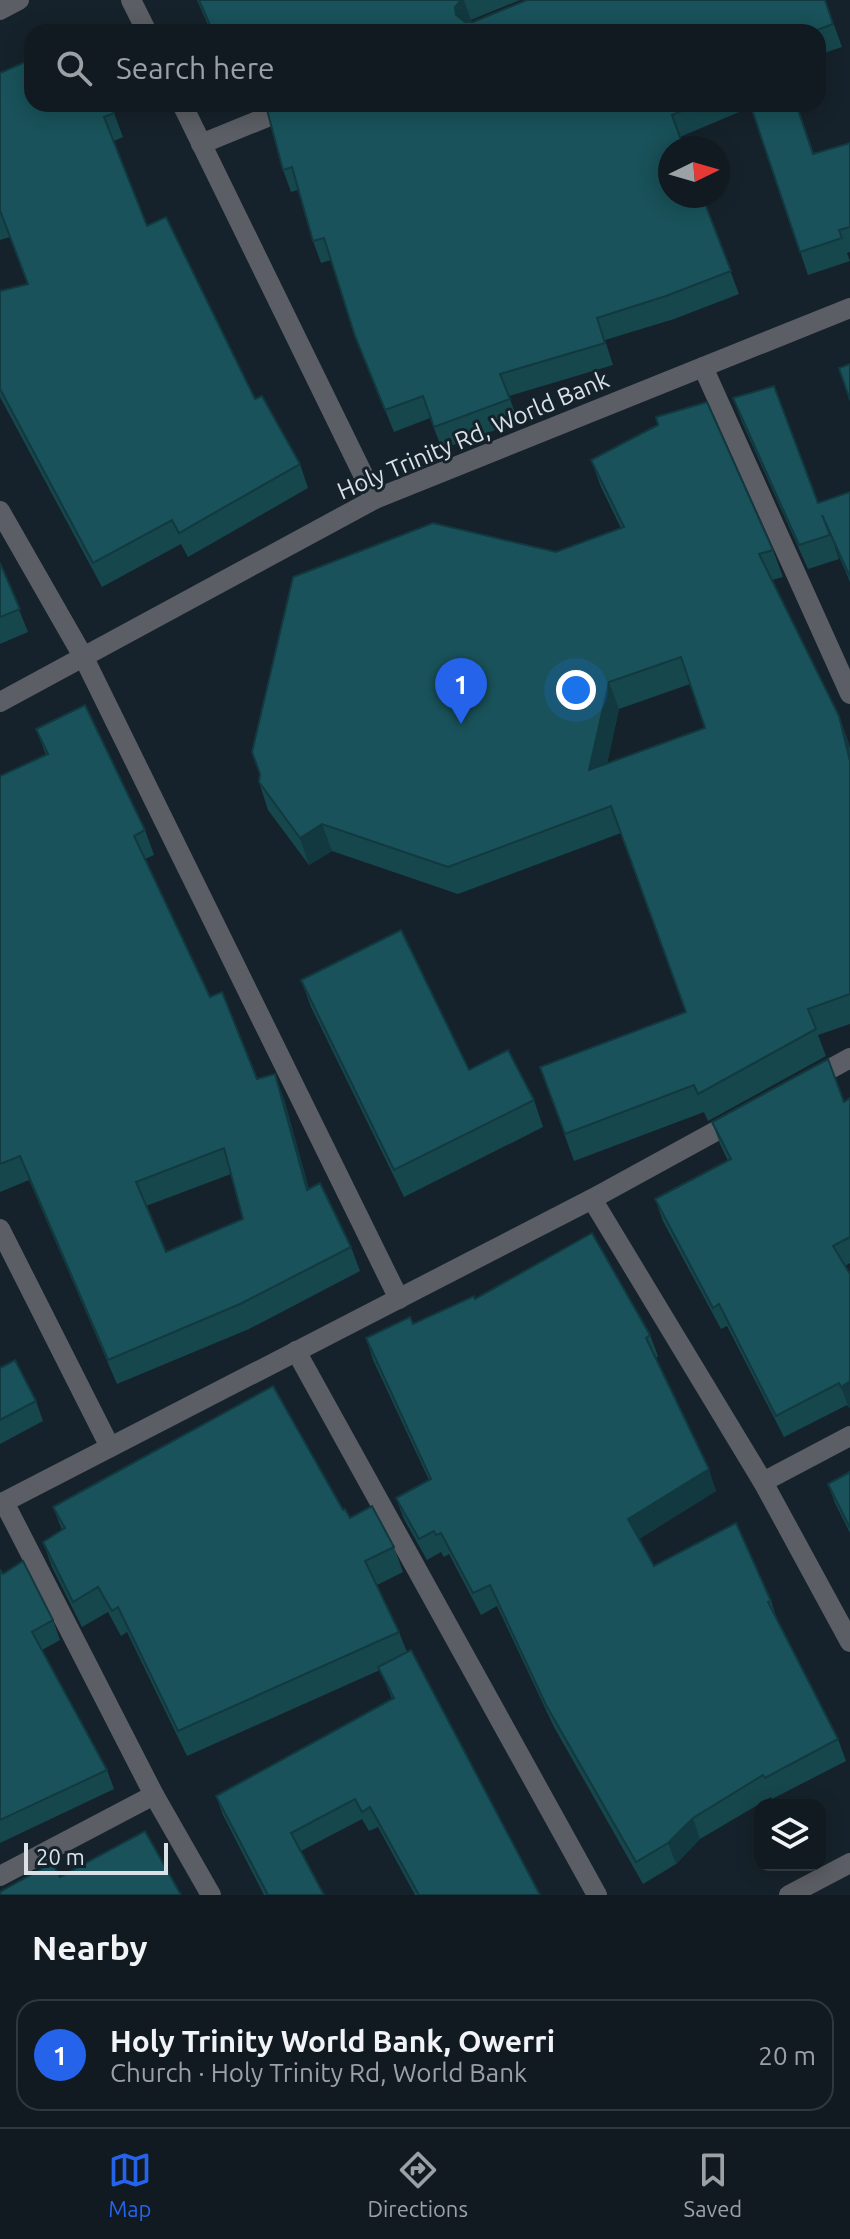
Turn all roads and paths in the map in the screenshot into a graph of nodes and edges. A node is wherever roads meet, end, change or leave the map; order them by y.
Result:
1 (19, 0) edge
2 (131, 0) edge
3 (0, 10) edge
4 (143, 24) edge
5 (186, 112) edge
6 (279, 112) edge
7 (201, 144) junction
8 (850, 308) edge
9 (703, 367) junction
10 (375, 499) junction
11 (0, 511) edge
12 (84, 658) junction
13 (850, 694) edge
14 (0, 702) edge
15 (850, 1058) edge
16 (796, 1088) edge
17 (755, 1110) edge
18 (592, 1199) junction
19 (0, 1229) edge
20 (399, 1299) junction
21 (296, 1351) junction
22 (850, 1436) edge
23 (110, 1447) junction
24 (763, 1482) junction
25 (2, 1503) edge
26 (850, 1642) edge
27 (154, 1795) junction
28 (850, 1863) edge
29 (0, 1876) edge
30 (211, 1895) edge
31 (597, 1895) edge
32 (789, 1895) edge

1 - 3 street
2 - 4 street
5 - 7 street
6 - 7 street
7 - 10 street
8 - 9 street, Holy Trinity Rd, World Bank
9 - 10 street, Holy Trinity Rd, World Bank
9 - 13 street
10 - 12 street, Holy Trinity Rd, World Bank
11 - 12 street
12 - 14 street, Holy Trinity Rd, World Bank
12 - 20 street
15 - 16 street
17 - 18 street
18 - 20 street
18 - 24 street
19 - 23 street
20 - 21 street
21 - 23 street
21 - 31 street
22 - 24 street
23 - 25 street
24 - 26 street
25 - 27 street
27 - 29 street
27 - 30 street
28 - 32 street

